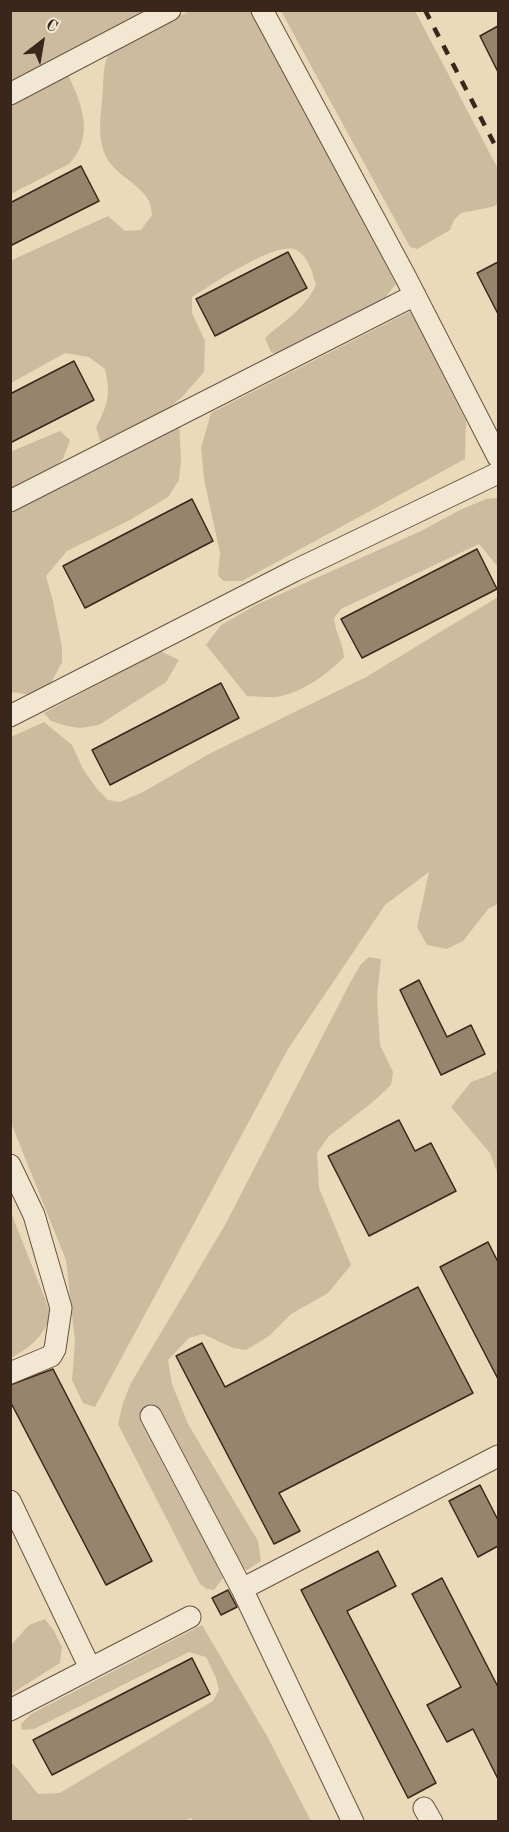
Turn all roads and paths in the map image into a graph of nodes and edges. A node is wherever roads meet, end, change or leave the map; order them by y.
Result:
1 (170, 10) edge
2 (262, 10) edge
3 (10, 94) edge
4 (415, 295) junction
5 (498, 457) edge
6 (498, 473) edge
7 (10, 501) edge
8 (10, 716) edge
9 (10, 1165) edge
10 (10, 1373) edge
11 (151, 1416) dead end
12 (498, 1456) edge
13 (10, 1501) edge
14 (242, 1589) junction
15 (190, 1617) dead end
16 (90, 1668) junction
17 (10, 1710) edge
18 (353, 1821) edge

1 - 3 lane
2 - 4 lane
4 - 5 lane
4 - 7 lane
6 - 8 lane
9 - 10 lane
11 - 14 lane
12 - 14 lane
13 - 16 lane
14 - 18 lane
15 - 16 lane
16 - 17 lane

